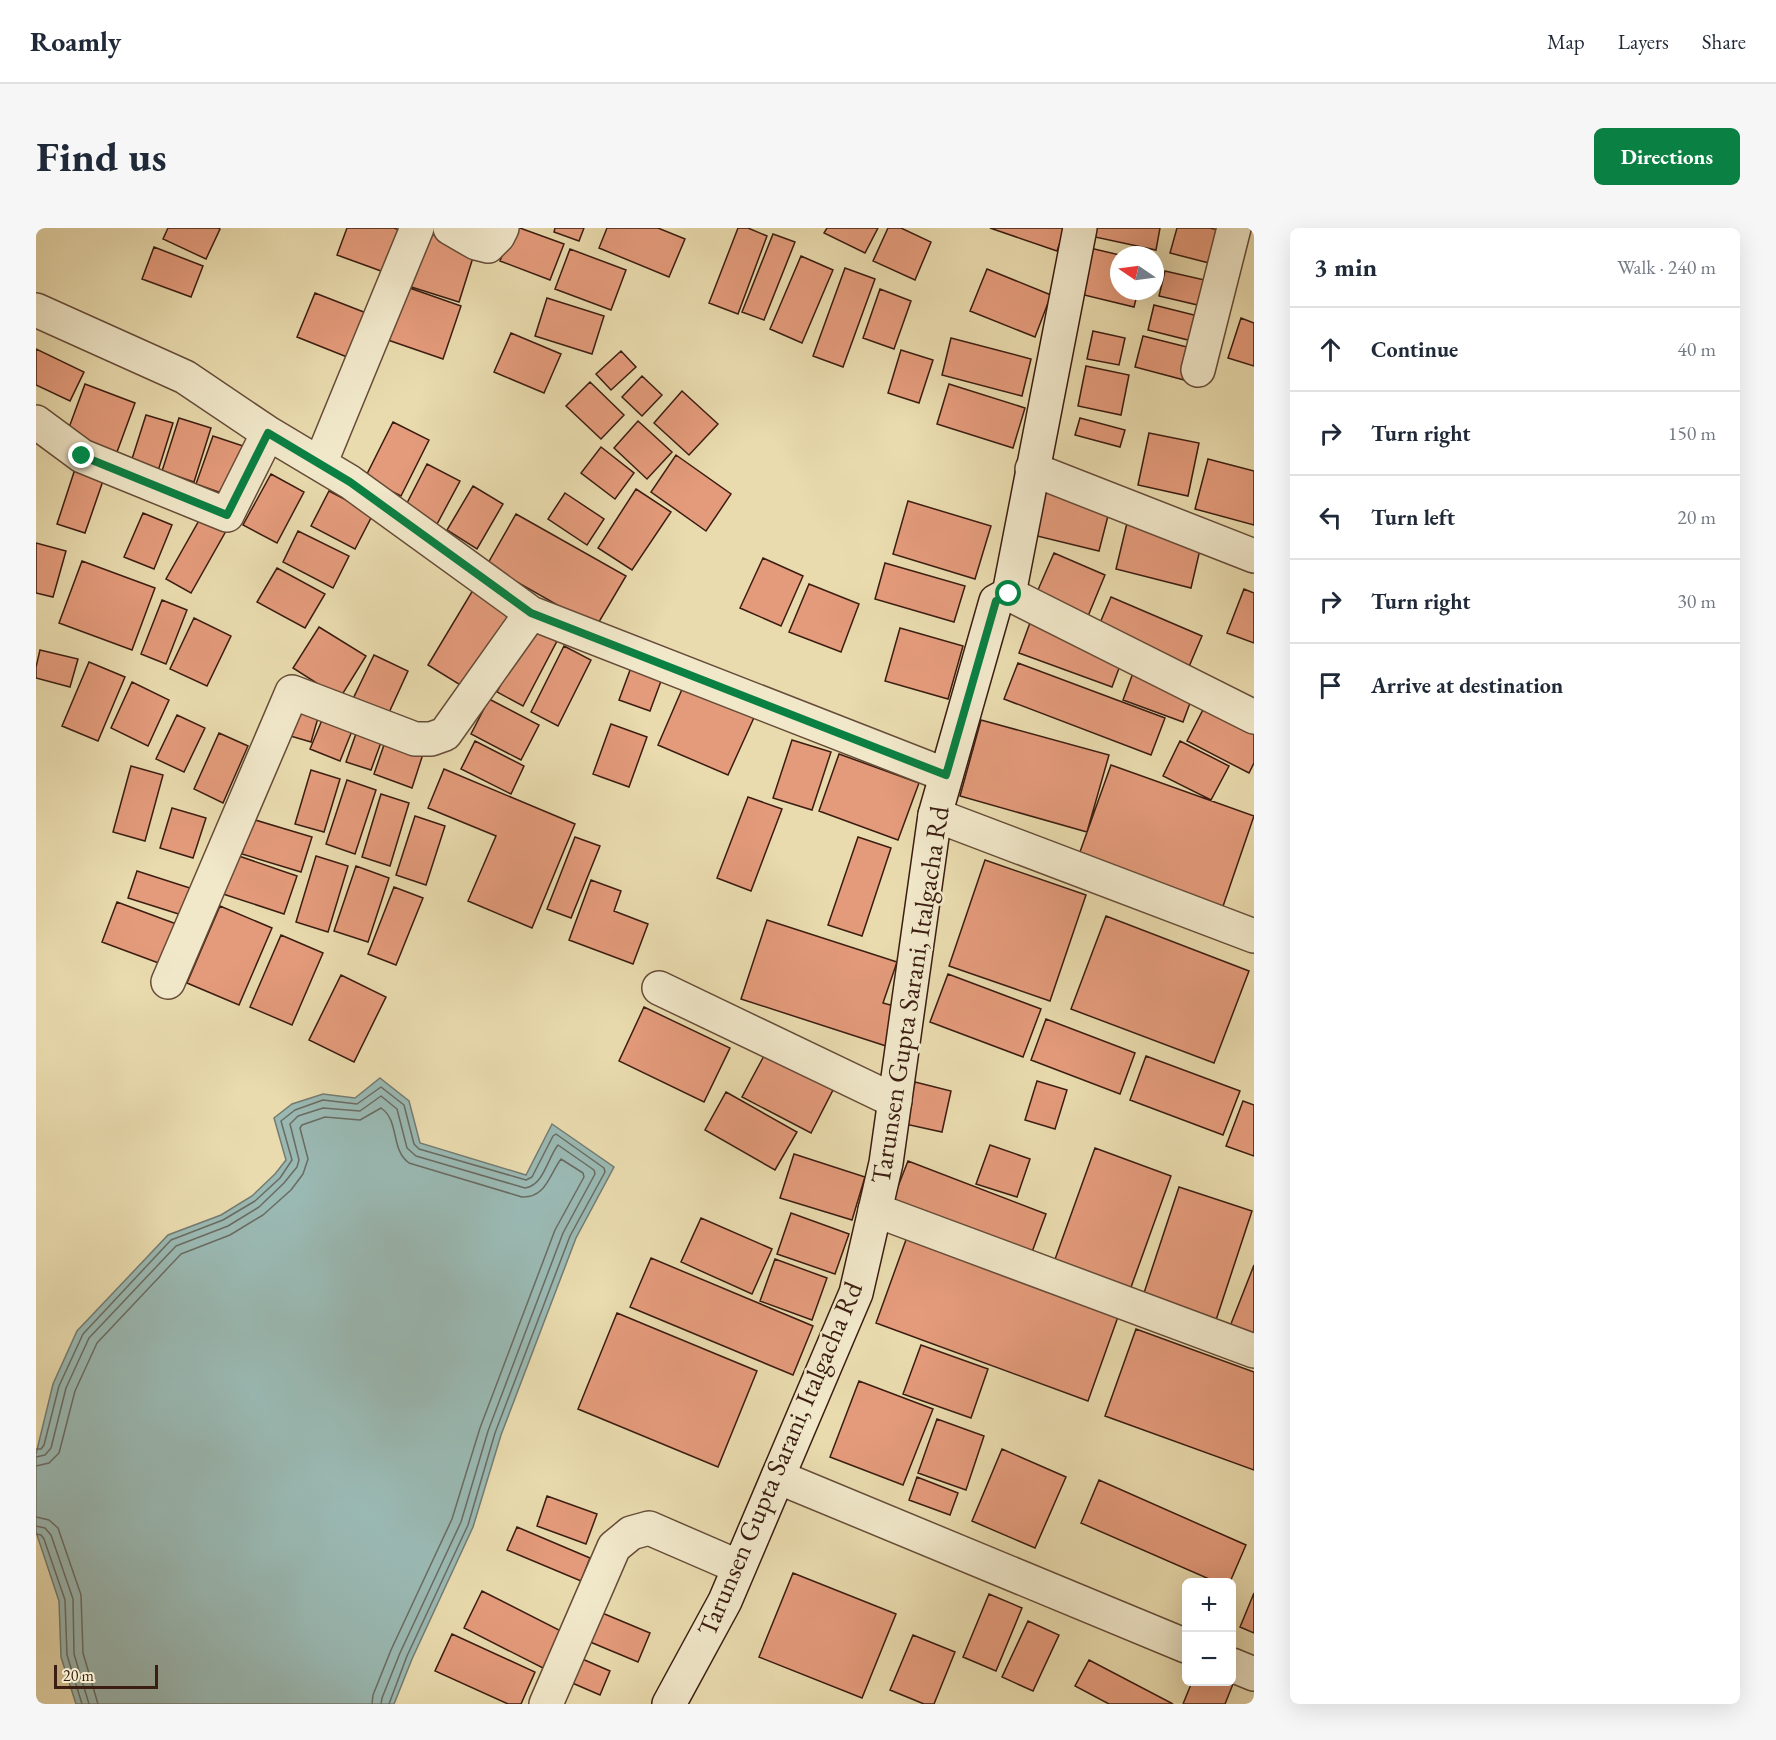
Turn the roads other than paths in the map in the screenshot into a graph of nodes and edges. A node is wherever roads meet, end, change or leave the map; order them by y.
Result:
1 (417, 228) edge
2 (450, 228) edge
3 (502, 228) edge
4 (1080, 228) edge
5 (1234, 228) edge
6 (36, 310) edge
7 (1198, 370) dead end
8 (36, 422) edge
9 (268, 433) junction
10 (320, 464) junction
11 (1032, 469) junction
12 (1254, 556) edge
13 (1009, 594) junction
14 (531, 613) junction
15 (1254, 717) edge
16 (946, 775) junction
17 (935, 814) junction
18 (1254, 936) edge
19 (168, 982) dead end
20 (659, 988) dead end
21 (895, 1101) junction
22 (875, 1210) junction
23 (1254, 1351) edge
24 (778, 1477) junction
25 (739, 1567) junction
26 (1182, 1644) edge
27 (1236, 1667) edge
28 (1254, 1674) edge
29 (546, 1704) edge
30 (669, 1704) edge

1 - 10 street
2 - 3 street
4 - 11 street, Tarunsen Gupta Sarani, Italgacha Rd
5 - 7 street
6 - 9 street
8 - 9 street
9 - 10 street
10 - 14 street
11 - 12 street
11 - 13 street, Tarunsen Gupta Sarani, Italgacha Rd
13 - 15 street
13 - 16 street, Tarunsen Gupta Sarani, Italgacha Rd
14 - 16 street
14 - 19 street
16 - 17 street, Tarunsen Gupta Sarani, Italgacha Rd
17 - 18 street
17 - 21 street, Tarunsen Gupta Sarani, Italgacha Rd
20 - 21 street
21 - 22 street, Tarunsen Gupta Sarani, Italgacha Rd
22 - 23 street
22 - 24 street, Tarunsen Gupta Sarani, Italgacha Rd
24 - 25 street, Tarunsen Gupta Sarani, Italgacha Rd
24 - 26 street
25 - 29 street
25 - 30 street, Tarunsen Gupta Sarani, Italgacha Rd
27 - 28 street

